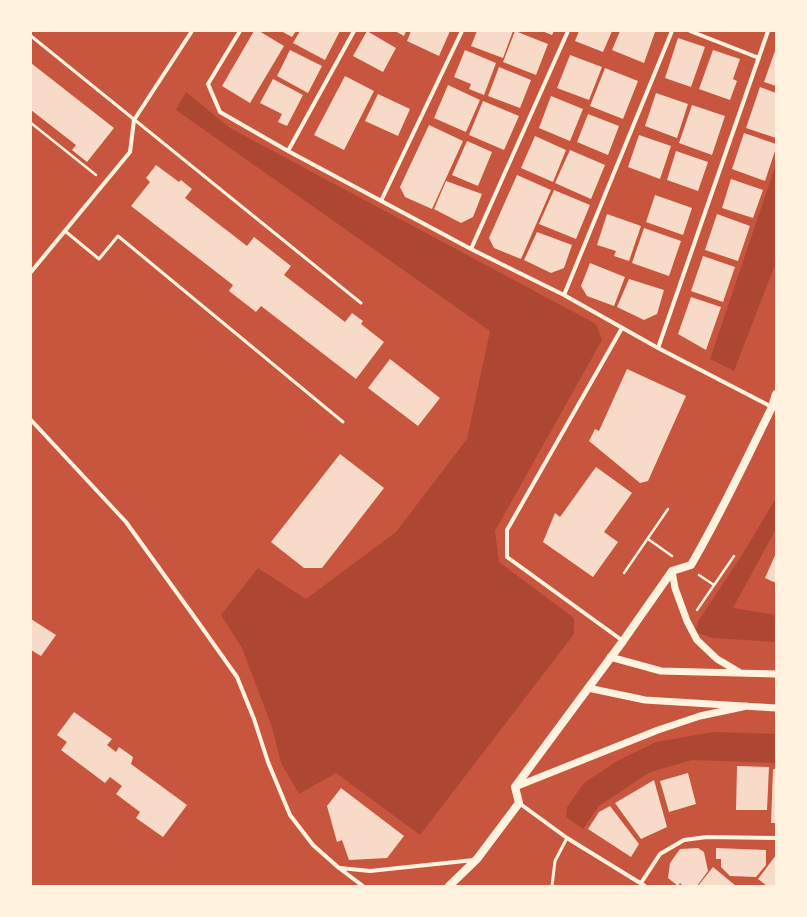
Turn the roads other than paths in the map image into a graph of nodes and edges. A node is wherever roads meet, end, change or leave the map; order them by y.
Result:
1 (192, 31) edge
2 (240, 31) edge
3 (354, 31) edge
4 (462, 31) edge
5 (568, 31) edge
6 (672, 31) edge
7 (690, 31) edge
8 (768, 31) edge
9 (31, 36) edge
10 (759, 58) junction
11 (134, 120) junction
12 (288, 151) junction
13 (381, 201) junction
14 (65, 231) junction
15 (471, 249) junction
16 (31, 272) edge
17 (564, 295) junction
18 (362, 303) dead end
19 (622, 328) junction
20 (658, 348) junction
21 (776, 394) edge
22 (772, 407) junction
23 (31, 420) edge
24 (343, 422) dead end
25 (672, 570) junction
26 (623, 641) junction
27 (610, 657) junction
28 (741, 673) junction
29 (776, 674) edge
30 (588, 688) junction
31 (747, 706) junction
32 (776, 708) edge
33 (514, 787) junction
34 (519, 803) junction
35 (567, 838) junction
36 (776, 838) edge
37 (477, 859) junction
38 (339, 868) junction
39 (641, 883) junction
40 (363, 886) edge
41 (449, 886) edge
42 (552, 886) edge
43 (645, 886) edge

1 - 11 street
2 - 12 street
3 - 12 street
4 - 13 street
5 - 15 street
6 - 17 street
7 - 10 street
8 - 10 street
9 - 11 lane
10 - 20 street
11 - 14 street
11 - 18 lane
12 - 13 street
13 - 15 street
14 - 16 street
14 - 24 lane
15 - 17 street
17 - 19 street
19 - 20 street
19 - 26 street
20 - 22 street
21 - 22 main road
22 - 25 main road
23 - 38 street
25 - 26 main road
25 - 28 street
26 - 27 main road
27 - 28 street
27 - 30 main road
28 - 29 street
30 - 31 street
30 - 33 main road
31 - 32 street
31 - 33 street
33 - 34 main road
34 - 35 street
34 - 37 main road
35 - 39 street
35 - 42 lane
36 - 39 street
37 - 38 street
37 - 41 main road
38 - 40 street
39 - 43 street

